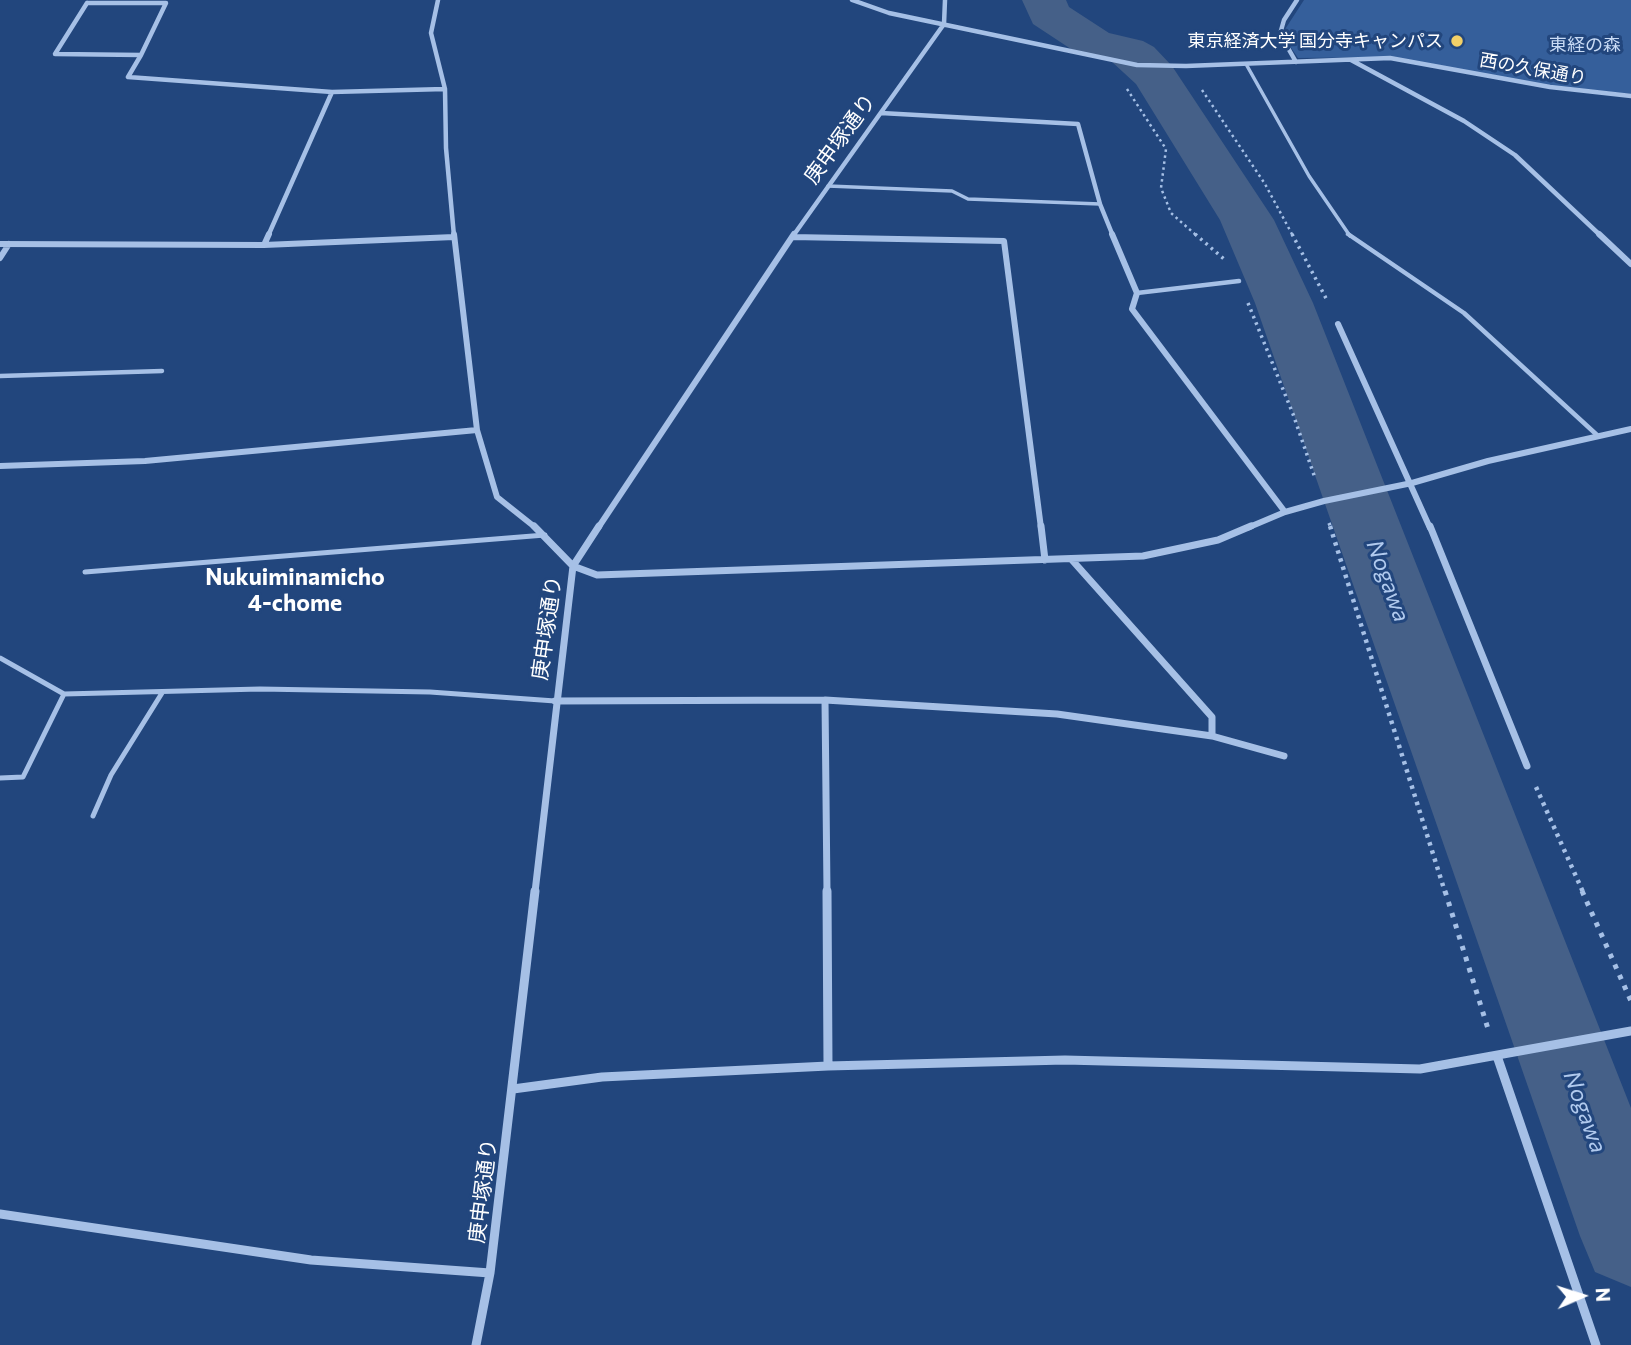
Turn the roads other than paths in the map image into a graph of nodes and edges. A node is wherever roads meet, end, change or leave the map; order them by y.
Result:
1 (438, 0) edge
2 (852, 0) edge
3 (945, 0) edge
4 (1297, 0) edge
5 (944, 24) junction
6 (141, 55) junction
7 (1350, 60) junction
8 (1296, 62) junction
9 (1246, 64) junction
10 (445, 89) junction
11 (332, 92) junction
12 (1631, 96) edge
13 (881, 113) junction
14 (828, 186) junction
15 (1100, 204) junction
16 (454, 237) junction
17 (792, 237) junction
18 (0, 244) edge
19 (9, 244) junction
20 (264, 245) junction
21 (0, 258) edge
22 (1631, 264) edge
23 (1239, 281) road end
24 (1137, 293) junction
25 (1338, 324) road end
26 (162, 372) dead end
27 (0, 376) edge
28 (1631, 429) edge
29 (477, 430) junction
30 (1597, 435) junction
31 (0, 466) edge
32 (1412, 484) junction
33 (1284, 512) junction
34 (545, 535) junction
35 (1045, 560) junction
36 (1072, 560) junction
37 (573, 566) junction
38 (85, 572) dead end
39 (0, 658) edge
40 (162, 693) junction
41 (64, 694) junction
42 (825, 700) junction
43 (555, 701) junction
44 (1212, 736) junction
45 (1284, 756) dead end
46 (1527, 766) road end
47 (0, 779) edge
48 (93, 817) dead end
49 (1631, 1031) edge
50 (1497, 1056) junction
51 (828, 1066) junction
52 (513, 1089) junction
53 (0, 1214) edge
54 (491, 1273) junction
55 (476, 1345) edge
56 (1596, 1345) edge

1 - 10 street
2 - 5 street
3 - 5 street
4 - 8 street
5 - 9 street, 西の久保通り
5 - 13 street, 庚申塚通り
6 - 6 street
6 - 11 street
7 - 8 street, 西の久保通り
7 - 12 street, 西の久保通り
7 - 22 street
8 - 9 street, 西の久保通り
9 - 30 lane
10 - 11 street
10 - 16 street
11 - 20 street
13 - 14 street, 庚申塚通り
13 - 15 street
14 - 15 lane
14 - 17 street, 庚申塚通り
15 - 24 street
16 - 20 street
16 - 29 street
17 - 35 street
17 - 37 street, 庚申塚通り
18 - 19 street
19 - 20 street
19 - 21 street
23 - 24 lane
24 - 33 street
25 - 32 street
26 - 27 lane
28 - 30 street
29 - 31 street
29 - 34 street
30 - 32 street
32 - 33 street
32 - 46 street
33 - 36 street
34 - 37 street
34 - 38 lane
35 - 36 street
35 - 37 street
36 - 44 street
37 - 43 street, 庚申塚通り
39 - 41 lane
40 - 41 lane
40 - 43 lane
40 - 48 lane
41 - 47 lane
42 - 43 street
42 - 44 street
42 - 51 street
43 - 52 street, 庚申塚通り
44 - 45 street
49 - 50 street
50 - 51 street
50 - 56 street
51 - 52 street
52 - 54 street, 庚申塚通り
53 - 54 street
54 - 55 street, 庚申塚通り

